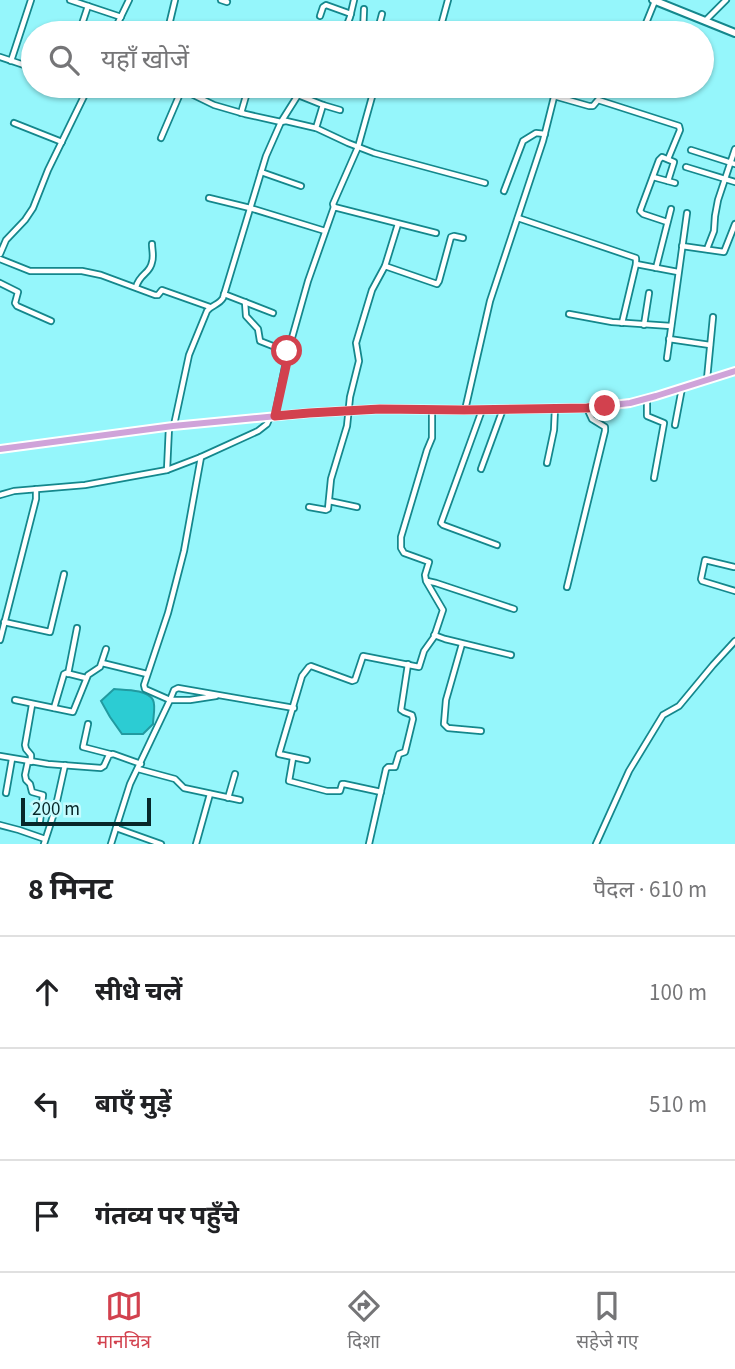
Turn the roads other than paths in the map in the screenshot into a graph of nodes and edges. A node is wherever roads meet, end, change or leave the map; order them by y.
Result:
1 (31, 0) edge
2 (71, 0) edge
3 (129, 0) edge
4 (175, 0) edge
5 (354, 0) edge
6 (448, 0) edge
7 (654, 0) edge
8 (726, 0) edge
9 (88, 6) junction
10 (364, 9) dead end
11 (351, 14) junction
12 (382, 14) dead end
13 (320, 16) dead end
14 (121, 17) junction
15 (24, 21) edge
16 (83, 21) edge
17 (119, 21) edge
18 (170, 21) dead end
19 (348, 21) edge
20 (364, 21) edge
21 (380, 21) edge
22 (442, 21) edge
23 (645, 21) edge
24 (705, 21) joint
25 (714, 25) edge
26 (21, 30) edge
27 (735, 33) edge
28 (0, 57) edge
29 (11, 61) junction
30 (21, 64) edge
31 (82, 98) edge
32 (178, 98) edge
33 (201, 98) edge
34 (246, 98) edge
35 (296, 98) edge
36 (306, 98) edge
37 (372, 98) edge
38 (554, 98) edge
39 (561, 98) edge
40 (323, 105) junction
41 (340, 110) dead end
42 (241, 113) junction
43 (281, 122) junction
44 (14, 123) dead end
45 (316, 128) junction
46 (545, 134) junction
47 (161, 138) dead end
48 (62, 142) junction
49 (358, 147) junction
50 (735, 149) edge
51 (691, 150) dead end
52 (668, 159) junction
53 (732, 163) edge
54 (685, 167) dead end
55 (261, 172) junction
56 (653, 177) junction
57 (724, 179) junction
58 (668, 181) junction
59 (735, 182) edge
60 (485, 183) dead end
61 (675, 183) dead end
62 (301, 186) dead end
63 (505, 191) dead end
64 (209, 198) dead end
65 (334, 207) junction
66 (250, 208) junction
67 (671, 209) dead end
68 (687, 213) dead end
69 (518, 218) junction
70 (667, 222) junction
71 (398, 223) junction
72 (735, 224) edge
73 (325, 231) junction
74 (436, 233) dead end
75 (463, 238) dead end
76 (152, 244) dead end
77 (682, 246) junction
78 (707, 249) junction
79 (0, 254) edge
80 (0, 259) edge
81 (636, 264) junction
82 (385, 266) junction
83 (656, 268) junction
84 (678, 272) junction
85 (0, 283) edge
86 (136, 287) junction
87 (649, 293) dead end
88 (225, 294) junction
89 (245, 302) junction
90 (210, 307) junction
91 (273, 313) dead end
92 (569, 314) dead end
93 (713, 317) dead end
94 (51, 321) dead end
95 (622, 323) junction
96 (644, 325) junction
97 (671, 326) junction
98 (669, 340) junction
99 (710, 345) junction
100 (288, 352) junction
101 (667, 358) dead end
102 (735, 371) edge
103 (707, 380) junction
104 (682, 388) junction
105 (648, 398) junction
106 (555, 408) junction
107 (587, 408) junction
108 (503, 409) junction
109 (349, 410) junction
110 (432, 410) junction
111 (464, 410) junction
112 (482, 410) junction
113 (273, 417) junction
114 (675, 425) dead end
115 (171, 427) junction
116 (0, 449) edge
117 (201, 457) junction
118 (547, 463) dead end
119 (481, 468) dead end
120 (167, 470) junction
121 (654, 478) dead end
122 (36, 489) junction
123 (0, 495) edge
124 (329, 501) junction
125 (309, 507) dead end
126 (357, 508) dead end
127 (497, 545) dead end
128 (734, 567) edge
129 (64, 574) dead end
130 (426, 581) junction
131 (567, 587) dead end
132 (735, 591) edge
133 (0, 602) edge
134 (9, 604) junction
135 (514, 609) dead end
136 (4, 622) junction
137 (77, 628) dead end
138 (435, 635) junction
139 (0, 640) edge
140 (735, 641) edge
141 (462, 644) junction
142 (106, 649) dead end
143 (512, 655) dead end
144 (102, 663) junction
145 (408, 664) junction
146 (68, 674) junction
147 (147, 674) junction
148 (86, 678) junction
149 (215, 696) junction
150 (170, 700) junction
151 (15, 701) dead end
152 (32, 705) junction
153 (54, 708) junction
154 (293, 708) junction
155 (88, 724) dead end
156 (481, 731) dead end
157 (111, 754) junction
158 (0, 756) edge
159 (293, 758) junction
160 (12, 759) junction
161 (307, 761) dead end
162 (29, 762) junction
163 (65, 765) junction
164 (139, 766) junction
165 (235, 774) dead end
166 (381, 792) junction
167 (6, 793) dead end
168 (210, 794) junction
169 (228, 798) junction
170 (240, 800) dead end
171 (40, 821) dead end
172 (0, 825) edge
173 (116, 828) junction
174 (45, 841) edge
175 (111, 844) edge
176 (161, 844) edge
177 (196, 844) edge
178 (369, 844) edge
179 (596, 844) edge

1 - 15 street
2 - 9 street
3 - 14 street
4 - 18 street
5 - 11 street
6 - 22 street
7 - 23 street
7 - 24 street
8 - 24 street
9 - 14 street
9 - 16 street
10 - 20 street
11 - 13 street
11 - 19 street
12 - 21 street
14 - 17 street
25 - 27 street
26 - 29 street
28 - 29 street
29 - 30 street
31 - 48 street
32 - 47 street
33 - 42 street
34 - 42 street
35 - 43 street
36 - 40 street
37 - 49 street
38 - 46 street
39 - 52 street
40 - 41 street
40 - 45 street
42 - 43 street
43 - 45 street
43 - 55 street
44 - 48 street
45 - 49 street
46 - 63 street
46 - 69 street
48 - 79 street
49 - 60 street
49 - 65 street
50 - 53 street
51 - 53 street
52 - 56 street
52 - 58 street
53 - 57 street
54 - 57 street
55 - 62 street
55 - 66 street
56 - 58 street
56 - 70 street
57 - 59 street
57 - 78 street
58 - 61 street
64 - 66 street
65 - 71 street
65 - 73 street
66 - 73 street
66 - 88 street
67 - 70 street
68 - 77 street
69 - 81 street
69 - 111 street
70 - 83 street
71 - 74 street
71 - 82 street
72 - 78 street
73 - 100 street
75 - 82 street
76 - 86 street
77 - 78 street
77 - 84 street
80 - 86 street
81 - 83 street
81 - 95 street
82 - 109 street
83 - 84 street
84 - 97 street
85 - 94 street
86 - 90 street
87 - 96 street
88 - 89 street
88 - 90 street
89 - 91 street
89 - 100 street
90 - 115 street
92 - 95 street
93 - 99 street
95 - 96 street
96 - 97 street
97 - 98 street
98 - 99 street
98 - 101 street
99 - 103 street
100 - 113 street
102 - 103 main road
103 - 104 main road
104 - 105 main road
104 - 114 street
105 - 107 main road
105 - 121 street
106 - 107 main road
106 - 108 main road
106 - 118 street
107 - 131 street
108 - 112 main road
108 - 119 street
109 - 110 main road
109 - 113 main road
109 - 124 street
110 - 111 main road
110 - 130 street
111 - 112 main road
112 - 127 street
113 - 115 main road
113 - 117 street
115 - 116 main road
115 - 120 street
117 - 120 street
117 - 147 street
120 - 122 street
122 - 123 street
122 - 134 street
124 - 125 street
124 - 126 street
128 - 132 street
129 - 136 street
130 - 135 street
130 - 138 street
133 - 134 street
134 - 136 street
136 - 139 street
137 - 146 street
138 - 141 street
138 - 145 street
140 - 179 street
141 - 143 street
141 - 156 street
142 - 144 street
144 - 147 street
144 - 148 street
145 - 154 street
145 - 166 street
146 - 148 street
146 - 153 street
147 - 150 street
148 - 153 street
149 - 150 street
149 - 150 street
149 - 154 street
150 - 164 street
151 - 152 street
152 - 153 street
152 - 162 street
154 - 159 street
155 - 157 street
157 - 163 street
157 - 164 street
158 - 160 street
159 - 161 street
159 - 166 street
160 - 162 street
160 - 167 street
162 - 163 street
162 - 171 street
163 - 174 street
164 - 168 street
164 - 173 street
165 - 169 street
166 - 178 street
168 - 169 street
168 - 177 street
169 - 170 street
172 - 174 street
173 - 175 street
173 - 176 street

